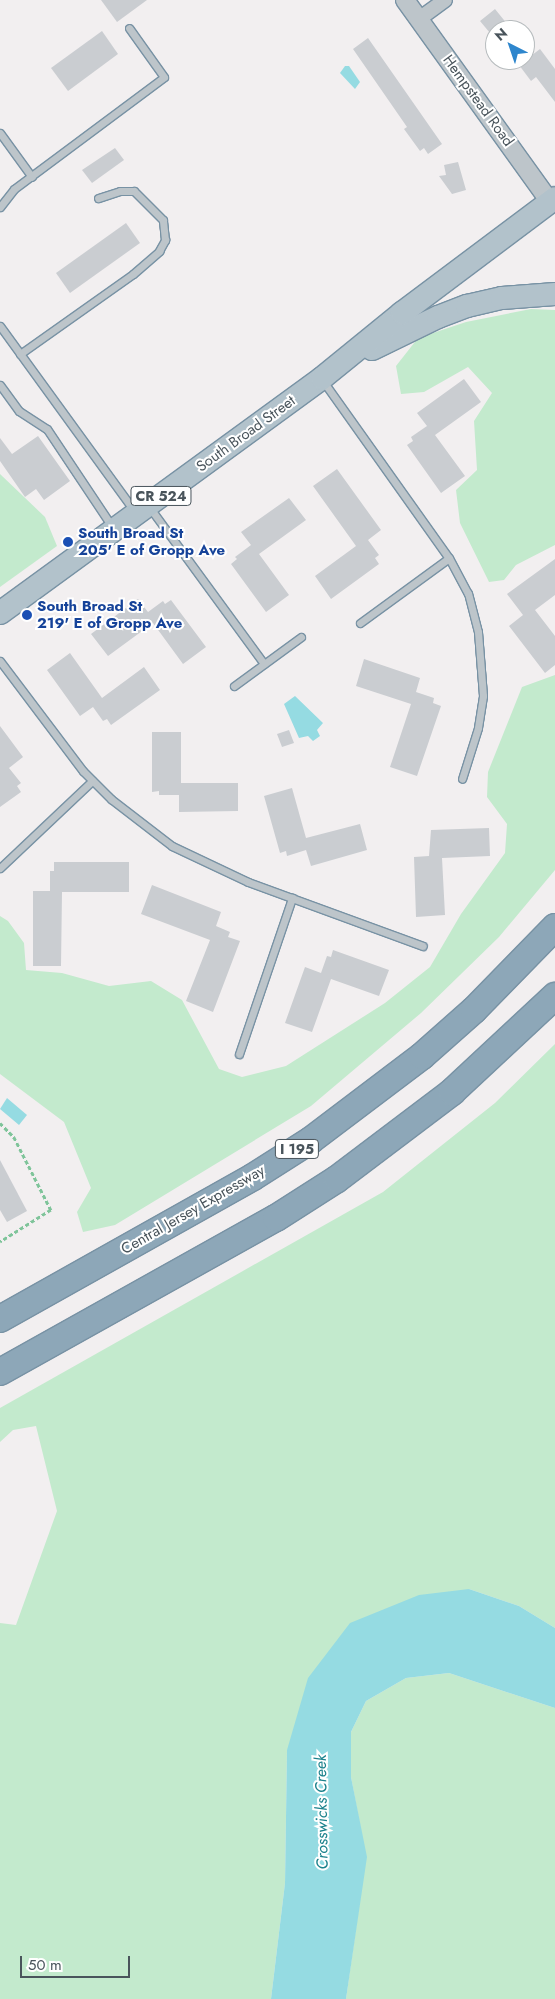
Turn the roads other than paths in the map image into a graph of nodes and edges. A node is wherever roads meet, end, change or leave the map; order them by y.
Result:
1 (405, 0) edge
2 (445, 0) edge
3 (419, 19) junction
4 (129, 28) dead end
5 (0, 133) edge
6 (32, 177) junction
7 (98, 198) dead end
8 (553, 204) edge
9 (0, 207) edge
10 (555, 294) edge
11 (0, 326) edge
12 (20, 354) junction
13 (322, 378) junction
14 (0, 385) edge
15 (142, 510) junction
16 (114, 530) junction
17 (449, 558) junction
18 (0, 613) edge
19 (360, 623) dead end
20 (301, 637) dead end
21 (0, 661) edge
22 (264, 664) junction
23 (234, 686) dead end
24 (462, 779) dead end
25 (92, 781) junction
26 (0, 868) edge
27 (292, 898) junction
28 (555, 927) edge
29 (423, 946) dead end
30 (555, 996) edge
31 (239, 1054) dead end
32 (0, 1319) edge
33 (0, 1372) edge

1 - 3 street, Hempstead Road
2 - 3 street
3 - 8 street, Hempstead Road
4 - 6 lane
5 - 6 lane
6 - 9 lane
7 - 12 lane
8 - 13 main road, South Broad Street / CR 524
10 - 13 main road, South Broad Street / CR 524
11 - 12 lane
12 - 15 lane
13 - 15 main road, South Broad Street / CR 524
13 - 17 lane
14 - 16 lane
15 - 16 main road, South Broad Street / CR 524
15 - 22 lane
16 - 18 main road, South Broad Street / CR 524
17 - 19 lane
17 - 24 lane
20 - 22 lane
21 - 25 lane
22 - 23 lane
25 - 26 lane
25 - 27 lane
27 - 29 lane
27 - 31 lane
28 - 32 highway, Central Jersey Expressway / I 195
30 - 33 highway

